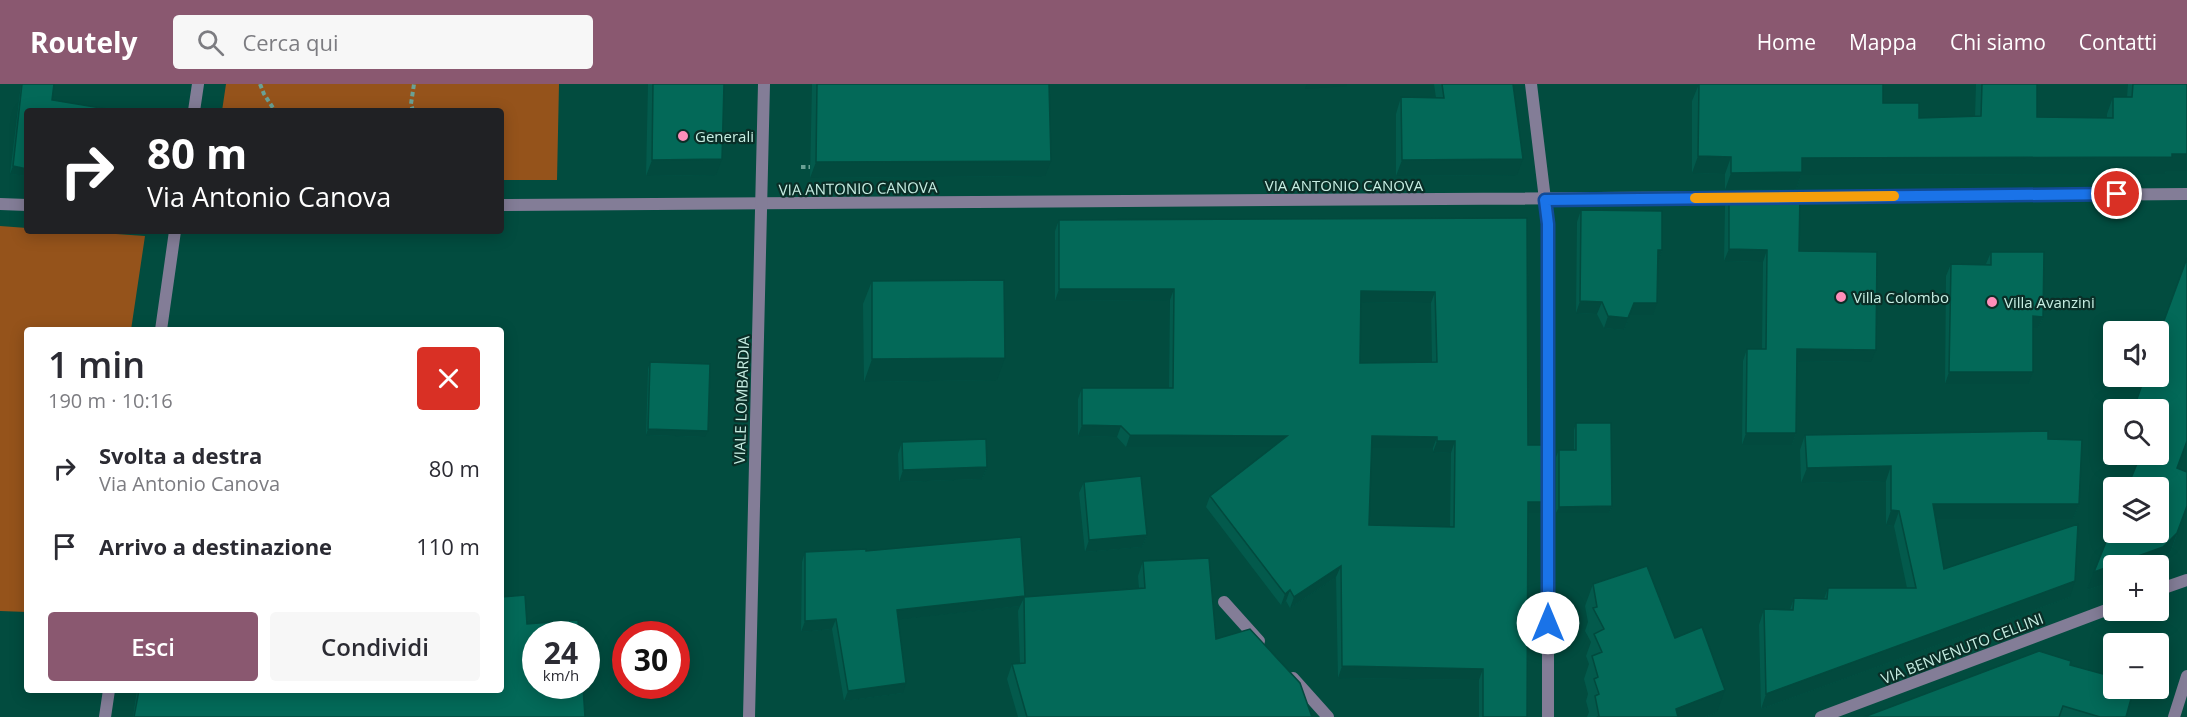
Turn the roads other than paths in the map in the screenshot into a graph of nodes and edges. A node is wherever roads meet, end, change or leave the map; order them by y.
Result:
1 (198, 84) edge
2 (764, 84) edge
3 (1532, 84) edge
4 (194, 108) edge
5 (2187, 194) edge
6 (1545, 200) junction
7 (0, 204) edge
8 (761, 204) junction
9 (24, 205) edge
10 (504, 205) edge
11 (174, 234) edge
12 (161, 327) edge
13 (2187, 580) edge
14 (2169, 586) edge
15 (1224, 602) dead end
16 (2103, 611) edge
17 (1264, 646) edge
18 (1288, 673) edge
19 (2187, 676) edge
20 (109, 693) edge
21 (105, 717) edge
22 (749, 717) edge
23 (1328, 717) edge
24 (1548, 717) edge
25 (1821, 717) edge
26 (2174, 717) edge

1 - 4 street
2 - 8 street, VIALE LOMBARDIA
3 - 6 street
5 - 6 street, VIA ANTONIO CANOVA
6 - 8 street, VIA ANTONIO CANOVA
6 - 24 street
7 - 9 street
8 - 10 street, VIA ANTONIO CANOVA
8 - 22 street, VIALE LOMBARDIA
11 - 12 street
13 - 14 street
15 - 17 street
16 - 25 street, VIA BENVENUTO CELLINI
18 - 23 street
19 - 26 street
20 - 21 street

